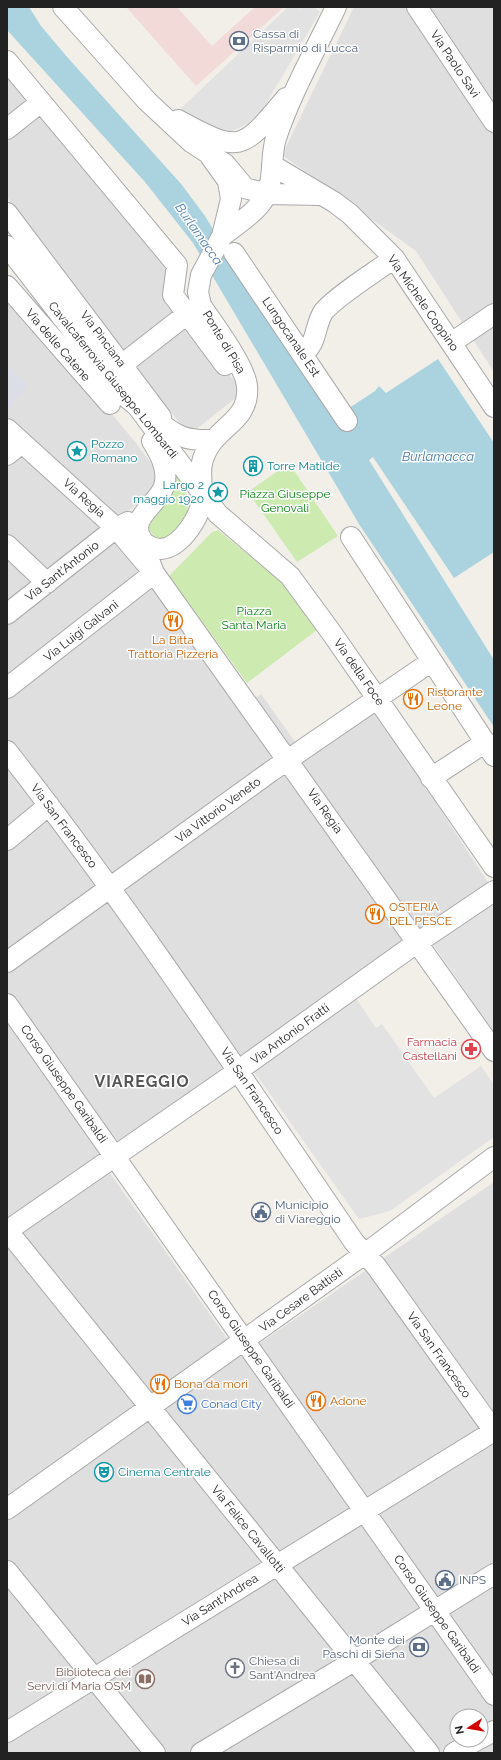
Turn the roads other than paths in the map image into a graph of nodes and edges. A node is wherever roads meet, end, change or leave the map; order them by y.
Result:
1 (62, 7) edge
2 (336, 7) edge
3 (417, 7) edge
4 (7, 62) edge
5 (295, 87) junction
6 (147, 101) junction
7 (41, 102) junction
8 (494, 122) edge
9 (7, 129) edge
10 (210, 156) junction
11 (272, 164) junction
12 (267, 194) junction
13 (321, 195) junction
14 (7, 213) edge
15 (222, 236) junction
16 (7, 246) edge
17 (234, 253) dead end
18 (394, 258) junction
19 (7, 286) edge
20 (187, 314) junction
21 (494, 314) edge
22 (451, 343) junction
23 (302, 354) junction
24 (123, 364) junction
25 (247, 394) junction
26 (115, 398) junction
27 (137, 406) junction
28 (494, 407) edge
29 (347, 421) dead end
30 (7, 429) edge
31 (173, 434) junction
32 (212, 440) junction
33 (15, 449) edge
34 (187, 472) junction
35 (202, 495) junction
36 (142, 515) junction
37 (116, 528) junction
38 (351, 537) dead end
39 (143, 541) junction
40 (7, 545) edge
41 (154, 573) junction
42 (47, 583) junction
43 (7, 614) edge
44 (432, 661) junction
45 (7, 688) edge
46 (377, 698) junction
47 (490, 749) edge
48 (7, 752) edge
49 (288, 760) junction
50 (431, 778) junction
51 (49, 805) junction
52 (7, 840) edge
53 (494, 867) edge
54 (111, 888) junction
55 (494, 891) edge
56 (418, 943) junction
57 (7, 962) edge
58 (7, 1004) edge
59 (494, 1051) edge
60 (239, 1071) junction
61 (114, 1155) junction
62 (494, 1157) edge
63 (7, 1231) edge
64 (366, 1253) junction
65 (244, 1340) junction
66 (151, 1408) junction
67 (494, 1431) edge
68 (7, 1509) edge
69 (365, 1511) junction
70 (277, 1565) junction
71 (7, 1571) edge
72 (494, 1574) edge
73 (434, 1610) junction
74 (354, 1661) junction
75 (94, 1678) junction
76 (494, 1695) edge
77 (7, 1732) edge
78 (463, 1748) edge
79 (155, 1753) edge
80 (201, 1753) edge
81 (429, 1753) edge
82 (454, 1753) edge

1 - 6 street
2 - 5 street
3 - 8 street, Via Paolo Savi
4 - 7 street
5 - 6 street
5 - 11 street
6 - 10 street
7 - 9 street
7 - 20 street
10 - 12 street, Via Michele Coppino
10 - 15 street
11 - 12 street
11 - 13 street, Via Michele Coppino
12 - 13 street, Via Michele Coppino
12 - 15 street
13 - 18 street, Via Michele Coppino
14 - 24 street, Via Pinciana
15 - 25 street, Ponte di Pisa
16 - 26 street, Cavalcaferrovia Giuseppe Lombardi
17 - 23 street, Lungocanale Est
18 - 22 street, Via Michele Coppino
18 - 23 street
19 - 26 street, Via delle Catene
20 - 24 street
20 - 25 street
21 - 22 street
22 - 28 street, Via Michele Coppino
23 - 29 street, Lungocanale Est
24 - 31 street, Via Pinciana
25 - 32 street, Ponte di Pisa
26 - 27 street, Cavalcaferrovia Giuseppe Lombardi
26 - 36 street
27 - 31 street
27 - 34 street, Cavalcaferrovia Giuseppe Lombardi
30 - 33 street, Via Regia
31 - 32 street
31 - 34 street, Via Pinciana
32 - 35 street
33 - 37 street, Via Regia
34 - 35 street, Cavalcaferrovia Giuseppe Lombardi
35 - 39 street
35 - 46 street, Via della Foce
36 - 37 street
36 - 39 street
37 - 41 street, Via Regia
37 - 42 street, Via Sant'Antonio
38 - 44 street
39 - 41 street, Via Regia
40 - 42 street
41 - 45 street, Via Luigi Galvani
41 - 49 street, Via Regia
42 - 43 street, Via Sant'Antonio
44 - 46 street, Via Vittorio Veneto
44 - 47 street
46 - 49 street, Via Vittorio Veneto
46 - 50 street, Via della Foce
47 - 50 street
48 - 51 street, Via San Francesco
49 - 54 street, Via Vittorio Veneto
49 - 56 street, Via Regia
50 - 53 street, Via della Foce
51 - 52 street
51 - 54 street, Via San Francesco
54 - 57 street, Via Vittorio Veneto
54 - 60 street, Via San Francesco
55 - 56 street, Via Antonio Fratti
56 - 59 street, Via Regia
56 - 60 street, Via Antonio Fratti
58 - 61 street, Corso Giuseppe Garibaldi
60 - 61 street, Via Antonio Fratti
60 - 64 street, Via San Francesco
61 - 63 street, Via Antonio Fratti
61 - 65 street, Corso Giuseppe Garibaldi
62 - 64 street, Via Cesare Battisti
63 - 66 street, Via Felice Cavallotti
64 - 65 street, Via Cesare Battisti
64 - 67 street, Via San Francesco
65 - 66 street, Via Cesare Battisti
65 - 69 street, Corso Giuseppe Garibaldi
66 - 68 street, Via Cesare Battisti
66 - 70 street, Via Felice Cavallotti
67 - 69 street, Via Sant'Andrea
69 - 70 street, Via Sant'Andrea
69 - 73 street, Corso Giuseppe Garibaldi
70 - 74 street, Via Felice Cavallotti
70 - 75 street, Via Sant'Andrea
71 - 75 street
72 - 73 street
73 - 74 street
73 - 76 street, Corso Giuseppe Garibaldi
74 - 80 street
74 - 81 street, Via Felice Cavallotti
75 - 77 street, Via Sant'Andrea
75 - 79 street
78 - 82 street

